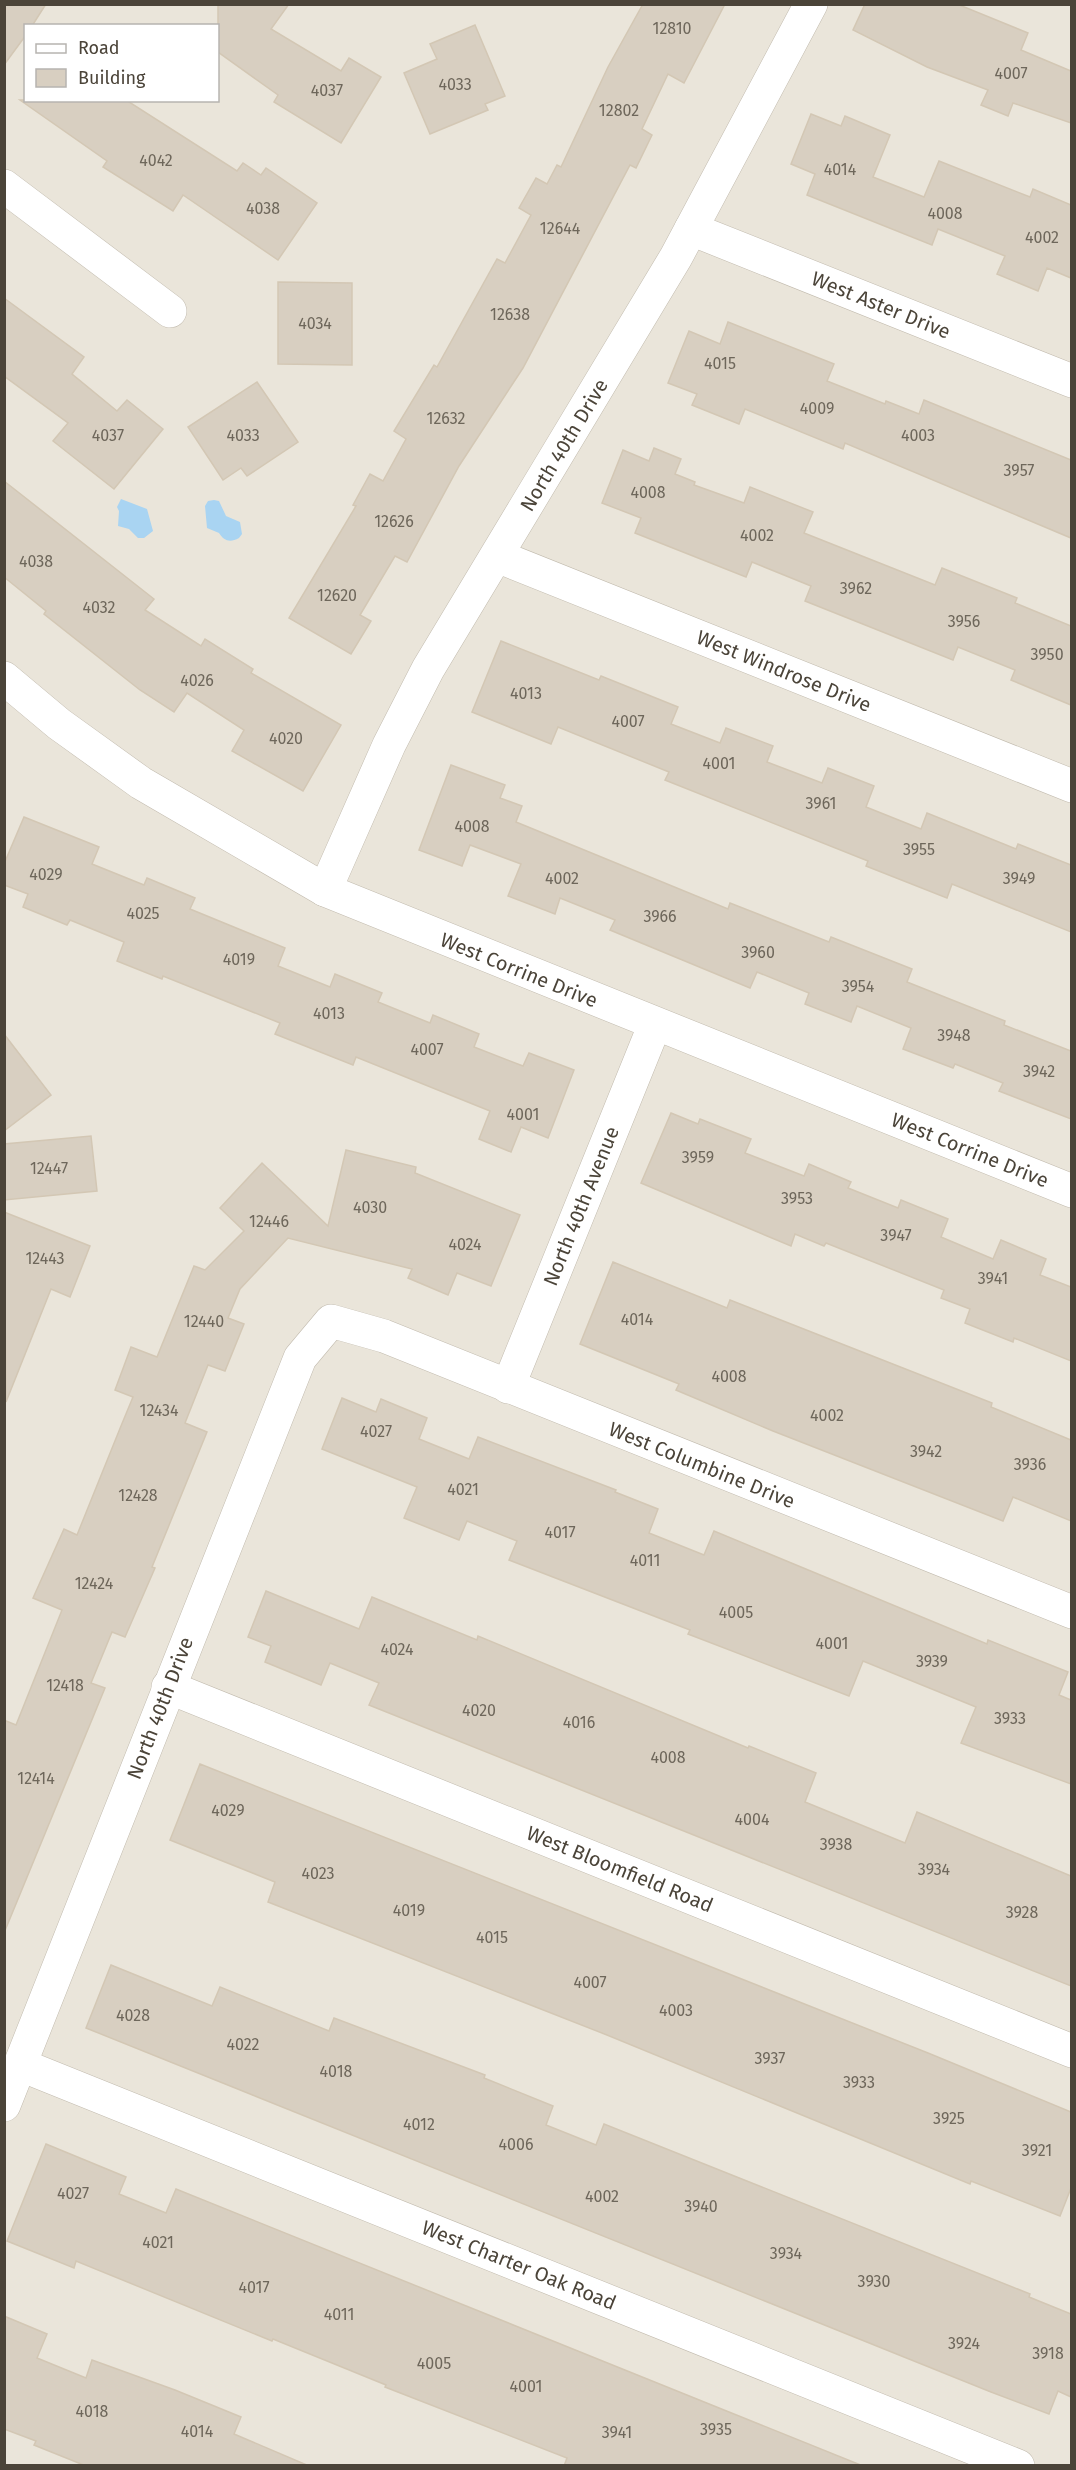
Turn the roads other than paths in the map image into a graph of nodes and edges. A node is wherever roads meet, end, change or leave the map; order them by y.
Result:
1 (811, 4) edge
2 (4, 186) edge
3 (691, 230) junction
4 (170, 311) dead end
5 (1071, 381) edge
6 (497, 556) junction
7 (4, 678) edge
8 (1071, 786) edge
9 (325, 890) junction
10 (654, 1024) junction
11 (1071, 1191) edge
12 (331, 1321) joint
13 (508, 1387) junction
14 (1071, 1612) edge
15 (168, 1687) junction
16 (1071, 2051) edge
17 (21, 2065) junction
18 (4, 2105) edge
19 (1018, 2466) edge

1 - 3 street, North 40th Drive
2 - 4 street
3 - 5 street, West Aster Drive
3 - 6 street, North 40th Drive
6 - 8 street, West Windrose Drive
6 - 9 street, North 40th Drive
7 - 9 street, West Corrine Drive
9 - 10 street, West Corrine Drive
10 - 11 street, West Corrine Drive
10 - 13 street, North 40th Avenue
12 - 13 street, West Columbine Drive
12 - 15 street, North 40th Drive
13 - 14 street, West Columbine Drive
15 - 16 street, West Bloomfield Road
15 - 17 street, North 40th Drive
17 - 18 street, North 40th Drive
17 - 19 street, West Charter Oak Road

